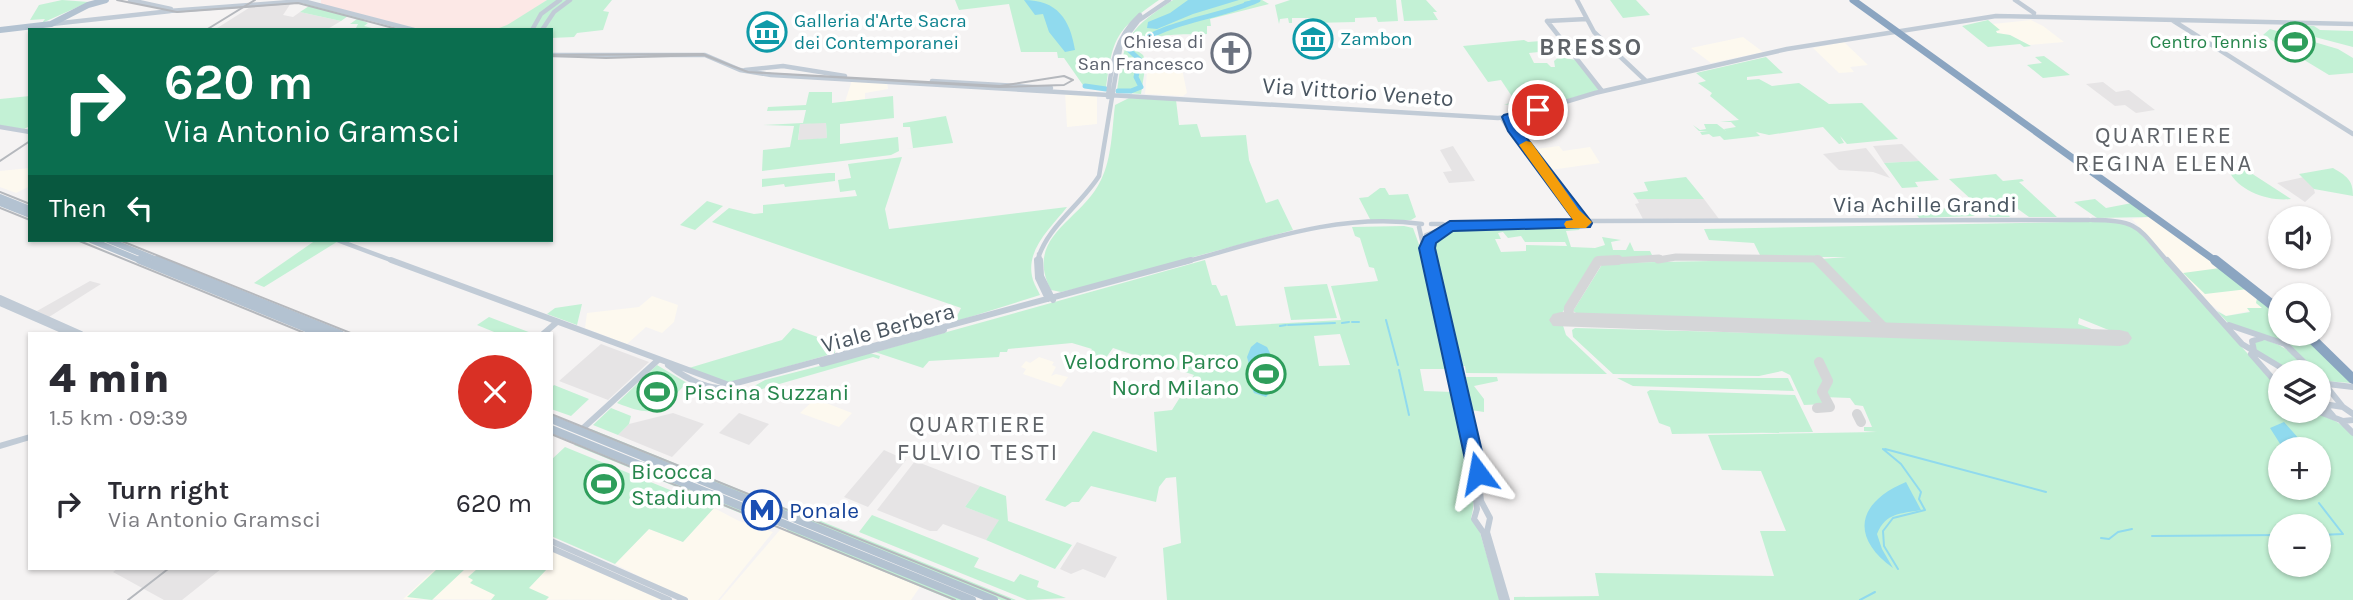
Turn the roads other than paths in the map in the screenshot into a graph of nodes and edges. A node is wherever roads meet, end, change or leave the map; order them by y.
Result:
1 (98, 0) edge
2 (106, 0) edge
3 (130, 0) edge
4 (560, 0) edge
5 (570, 0) edge
6 (1163, 0) edge
7 (1169, 0) edge
8 (1577, 0) edge
9 (1855, 0) edge
10 (2015, 0) edge
11 (303, 1) edge
12 (313, 3) edge
13 (192, 9) joint
14 (168, 11) junction
15 (2029, 13) junction
16 (1587, 19) junction
17 (2169, 19) junction
18 (61, 21) junction
19 (51, 24) junction
20 (2353, 24) edge
21 (393, 25) junction
22 (388, 28) edge
23 (406, 28) edge
24 (532, 28) edge
25 (543, 28) edge
26 (0, 30) edge
27 (1899, 30) junction
28 (553, 55) edge
29 (618, 57) joint
30 (745, 72) junction
31 (833, 73) junction
32 (828, 78) junction
33 (1646, 81) junction
34 (971, 85) junction
35 (1602, 92) junction
36 (1112, 93) junction
37 (1505, 118) junction
38 (0, 127) edge
39 (27, 131) edge
40 (2353, 134) edge
41 (0, 197) edge
42 (0, 203) edge
43 (28, 208) edge
44 (28, 214) edge
45 (1578, 220) junction
46 (2069, 220) joint
47 (1784, 222) joint
48 (1362, 223) junction
49 (1431, 224) junction
50 (1443, 228) junction
51 (1420, 229) junction
52 (95, 242) edge
53 (113, 242) edge
54 (342, 242) edge
55 (1425, 249) junction
56 (1039, 253) joint
57 (1041, 282) joint
58 (1111, 282) junction
59 (1045, 290) junction
60 (1063, 294) junction
61 (1050, 299) junction
62 (2268, 299) edge
63 (0, 300) edge
64 (245, 300) junction
65 (2206, 303) junction
66 (1024, 305) junction
67 (557, 322) junction
68 (67, 332) edge
69 (76, 332) edge
70 (317, 332) edge
71 (334, 332) edge
72 (544, 332) edge
73 (2242, 344) junction
74 (2319, 346) edge
75 (2325, 346) edge
76 (658, 360) junction
77 (2268, 360) edge
78 (2299, 360) edge
79 (2301, 360) edge
80 (2268, 362) edge
81 (665, 363) junction
82 (2353, 372) edge
83 (2268, 373) edge
84 (697, 374) junction
85 (707, 377) junction
86 (2353, 379) edge
87 (689, 380) junction
88 (701, 384) junction
89 (743, 384) junction
90 (2331, 385) edge
91 (732, 386) junction
92 (2353, 387) edge
93 (2331, 394) edge
94 (2331, 406) edge
95 (2343, 407) junction
96 (2331, 410) edge
97 (2353, 414) edge
98 (2331, 416) edge
99 (2336, 418) junction
100 (553, 420) edge
101 (2353, 420) edge
102 (583, 428) junction
103 (553, 430) edge
104 (2353, 433) edge
105 (28, 438) edge
106 (573, 438) junction
107 (0, 446) edge
108 (1477, 512) junction
109 (1485, 513) junction
110 (788, 520) junction
111 (1478, 523) junction
112 (1488, 523) junction
113 (553, 542) edge
114 (553, 549) edge
115 (669, 600) edge
116 (685, 600) edge
117 (972, 600) edge
118 (993, 600) edge
119 (1502, 600) edge
120 (1507, 600) edge

1 - 19 main road
2 - 18 main road
3 - 14 street
4 - 24 street
5 - 25 street
6 - 36 street
7 - 36 street
8 - 16 street
9 - 27 highway
10 - 15 street
11 - 12 street
11 - 13 street
12 - 21 street
13 - 14 street
14 - 18 street
15 - 17 street, Via Vittorio Veneto
15 - 27 street, Via Vittorio Veneto
16 - 33 street
16 - 35 street
17 - 20 street, Via Vittorio Veneto
17 - 40 street
18 - 19 main road
19 - 26 main road
21 - 22 street
21 - 23 street
27 - 33 street, Via Vittorio Veneto
27 - 62 highway
28 - 29 street
29 - 30 street
30 - 31 street
30 - 32 street
31 - 32 street
31 - 34 street
32 - 34 street
33 - 35 street, Via Vittorio Veneto
34 - 36 street, Via Vittorio Veneto
35 - 37 street, Via Vittorio Veneto
36 - 37 street, Via Vittorio Veneto
36 - 56 street
37 - 45 street
38 - 39 street
41 - 43 main road
42 - 44 main road
45 - 47 street
45 - 49 street
45 - 50 street
46 - 47 street, Via Achille Grandi
46 - 65 street
48 - 51 street
48 - 51 street
48 - 58 street
49 - 50 street
49 - 51 street
50 - 51 street
50 - 55 street
51 - 55 street
52 - 64 main road
53 - 64 main road
54 - 67 street
55 - 108 street
55 - 109 street
56 - 57 street
57 - 59 street
58 - 60 street
58 - 61 street
59 - 60 street
59 - 61 street
59 - 66 street, Viale Berbera
60 - 61 street
61 - 66 street, Viale Berbera
61 - 89 street, Viale Berbera
63 - 68 street
63 - 69 street
64 - 70 main road
64 - 71 main road
65 - 73 street
65 - 79 street
66 - 89 street, Viale Berbera
67 - 72 street
67 - 76 street
73 - 80 street
73 - 83 street
74 - 86 highway
75 - 82 highway
76 - 81 street
76 - 102 street
77 - 78 street
81 - 84 street
81 - 87 street, Viale Berbera
84 - 85 street
84 - 87 street
85 - 88 street
85 - 91 street
87 - 88 street, Viale Berbera
88 - 91 street, Viale Berbera
89 - 91 street, Viale Berbera
90 - 92 street
93 - 95 street
94 - 95 street
95 - 97 street
96 - 99 street
98 - 99 street
99 - 101 street
99 - 104 street
100 - 102 main road
102 - 106 main road
102 - 110 main road
103 - 106 main road
105 - 107 street
106 - 110 main road
108 - 109 street
108 - 111 street
109 - 112 street
110 - 117 main road
110 - 118 main road
111 - 112 street
111 - 119 street
112 - 120 street
113 - 116 street
114 - 115 street

